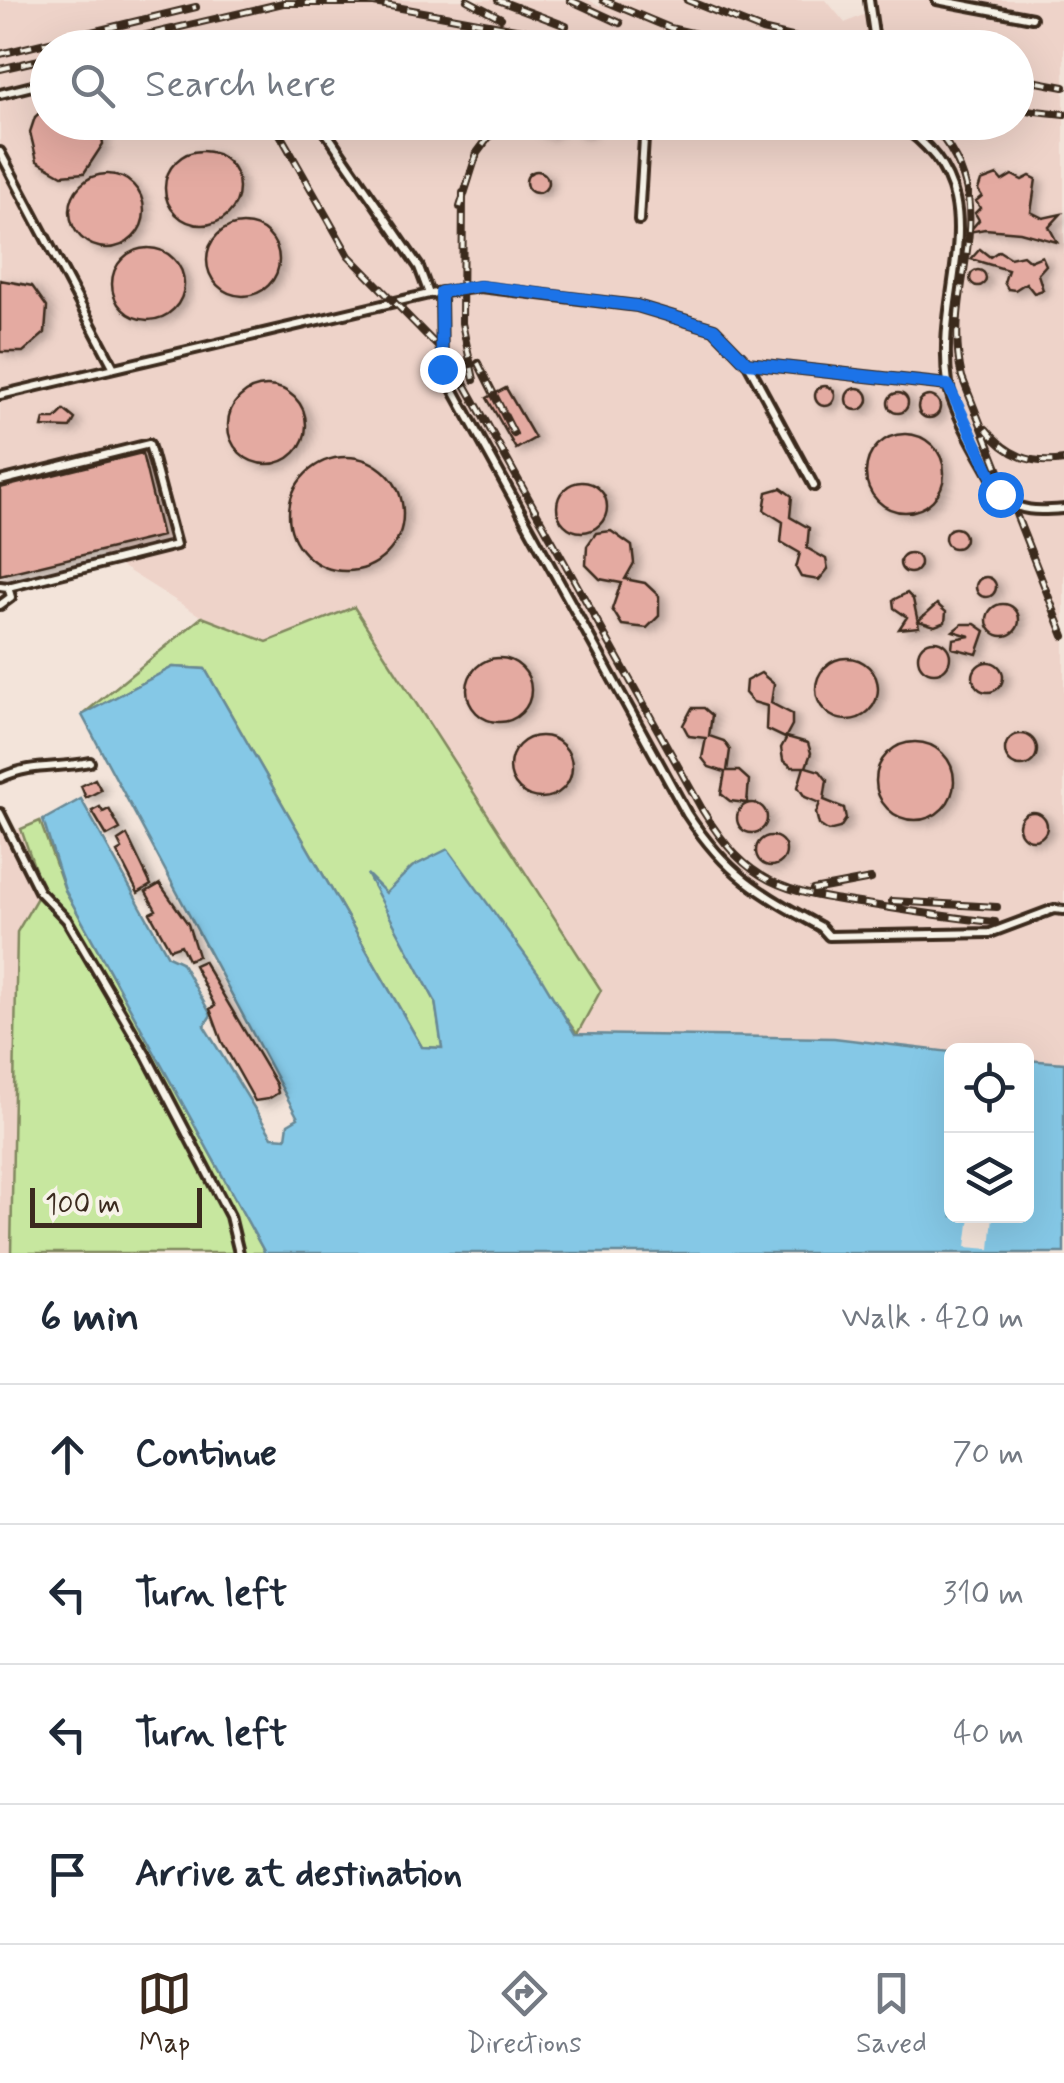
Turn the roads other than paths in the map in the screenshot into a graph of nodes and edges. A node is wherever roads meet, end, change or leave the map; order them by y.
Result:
1 (869, 0) edge
2 (938, 0) edge
3 (1032, 18) dead end
4 (873, 30) edge
5 (30, 86) edge
6 (0, 94) edge
7 (331, 140) edge
8 (643, 140) edge
9 (919, 140) edge
10 (0, 152) edge
11 (639, 220) dead end
12 (441, 292) junction
13 (429, 294) junction
14 (747, 363) junction
15 (114, 368) junction
16 (948, 385) junction
17 (0, 395) edge
18 (0, 481) edge
19 (814, 486) dead end
20 (1064, 509) edge
21 (4, 587) edge
22 (0, 605) edge
23 (90, 762) dead end
24 (0, 778) edge
25 (0, 813) edge
26 (1064, 910) edge
27 (239, 1253) edge

1 - 4 lane
2 - 3 lane
5 - 6 lane
7 - 13 lane
8 - 11 lane
9 - 16 lane
10 - 15 lane
12 - 13 lane
12 - 14 lane
12 - 26 lane
13 - 15 lane
14 - 16 lane
14 - 19 lane
15 - 17 lane
16 - 20 lane
18 - 21 lane
21 - 22 lane
23 - 24 lane
25 - 27 lane

